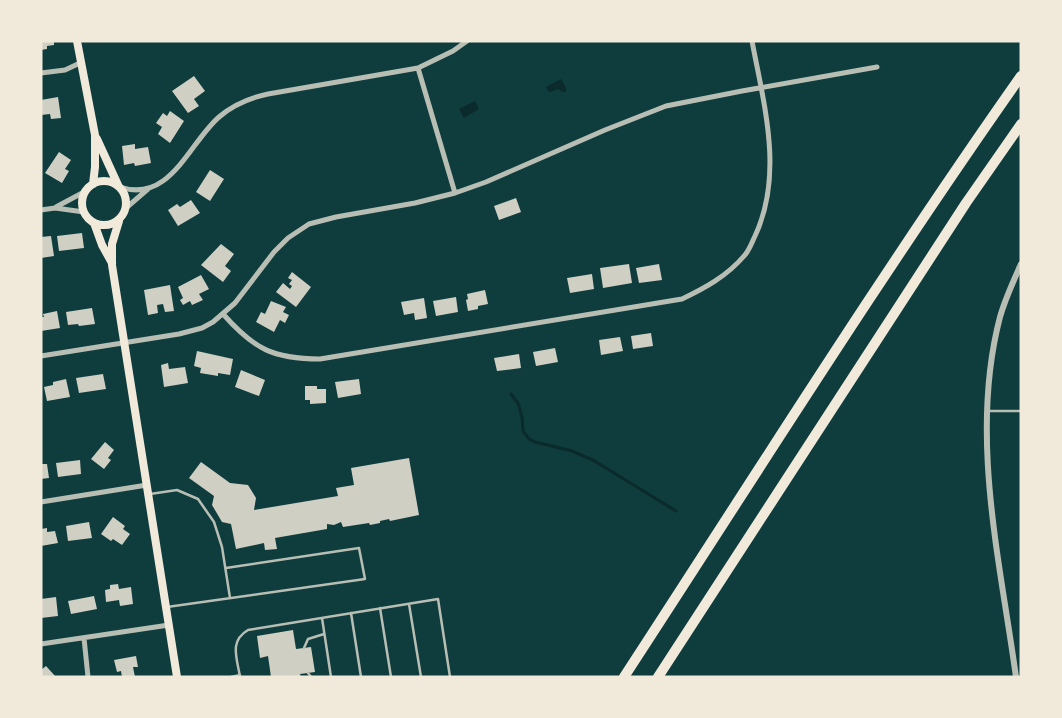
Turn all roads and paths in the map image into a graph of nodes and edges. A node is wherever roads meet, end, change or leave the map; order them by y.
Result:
1 (77, 41) edge
2 (467, 41) edge
3 (752, 41) edge
4 (80, 64) junction
5 (877, 67) dead end
6 (418, 68) junction
7 (41, 73) edge
8 (1021, 76) edge
9 (760, 87) junction
10 (1021, 124) edge
11 (95, 135) junction
12 (93, 184) junction
13 (119, 186) junction
14 (148, 189) junction
15 (84, 192) junction
16 (455, 193) junction
17 (55, 208) junction
18 (126, 208) junction
19 (41, 210) edge
20 (84, 212) junction
21 (119, 221) junction
22 (94, 223) junction
23 (1021, 264) edge
24 (112, 265) junction
25 (223, 314) junction
26 (125, 343) junction
27 (41, 356) edge
28 (988, 411) junction
29 (1021, 411) edge
30 (147, 485) junction
31 (149, 494) junction
32 (41, 502) edge
33 (226, 568) junction
34 (230, 598) junction
35 (409, 604) junction
36 (166, 607) junction
37 (380, 608) junction
38 (351, 613) junction
39 (322, 618) junction
40 (169, 625) junction
41 (324, 634) junction
42 (84, 638) junction
43 (41, 644) edge
44 (304, 648) dead end
45 (308, 673) dead end
46 (240, 676) edge
47 (88, 677) edge
48 (177, 677) edge
49 (231, 677) edge
50 (311, 677) edge
51 (331, 677) edge
52 (361, 677) edge
53 (391, 677) edge
54 (421, 677) edge
55 (450, 677) edge
56 (624, 677) edge
57 (658, 677) edge
58 (1016, 677) edge

1 - 4 main road
2 - 6 street
3 - 9 street
4 - 7 street
4 - 11 main road
5 - 9 street
6 - 14 street
6 - 16 street
8 - 56 highway
9 - 16 street
9 - 25 street
10 - 57 highway
11 - 12 main road
11 - 13 main road
12 - 13 main road
12 - 15 main road
13 - 14 street
13 - 18 main road
14 - 18 street
15 - 17 street
15 - 20 main road
16 - 25 street
17 - 19 street
17 - 20 street
18 - 21 main road
20 - 22 main road
21 - 22 main road
21 - 24 main road
22 - 24 main road
23 - 28 street
24 - 26 main road
25 - 26 street
26 - 27 street
26 - 30 main road
28 - 29 lane
28 - 58 street
30 - 31 main road
30 - 32 street
31 - 33 lane
31 - 36 main road
33 - 34 lane
33 - 34 lane
34 - 36 lane
35 - 37 lane
35 - 54 lane
35 - 55 lane
36 - 40 main road
37 - 38 lane
37 - 53 lane
38 - 39 lane
38 - 52 lane
39 - 41 lane
39 - 46 lane
40 - 42 street
40 - 48 main road
41 - 44 lane
41 - 51 lane
42 - 43 street
42 - 47 street
45 - 50 lane
46 - 49 lane

